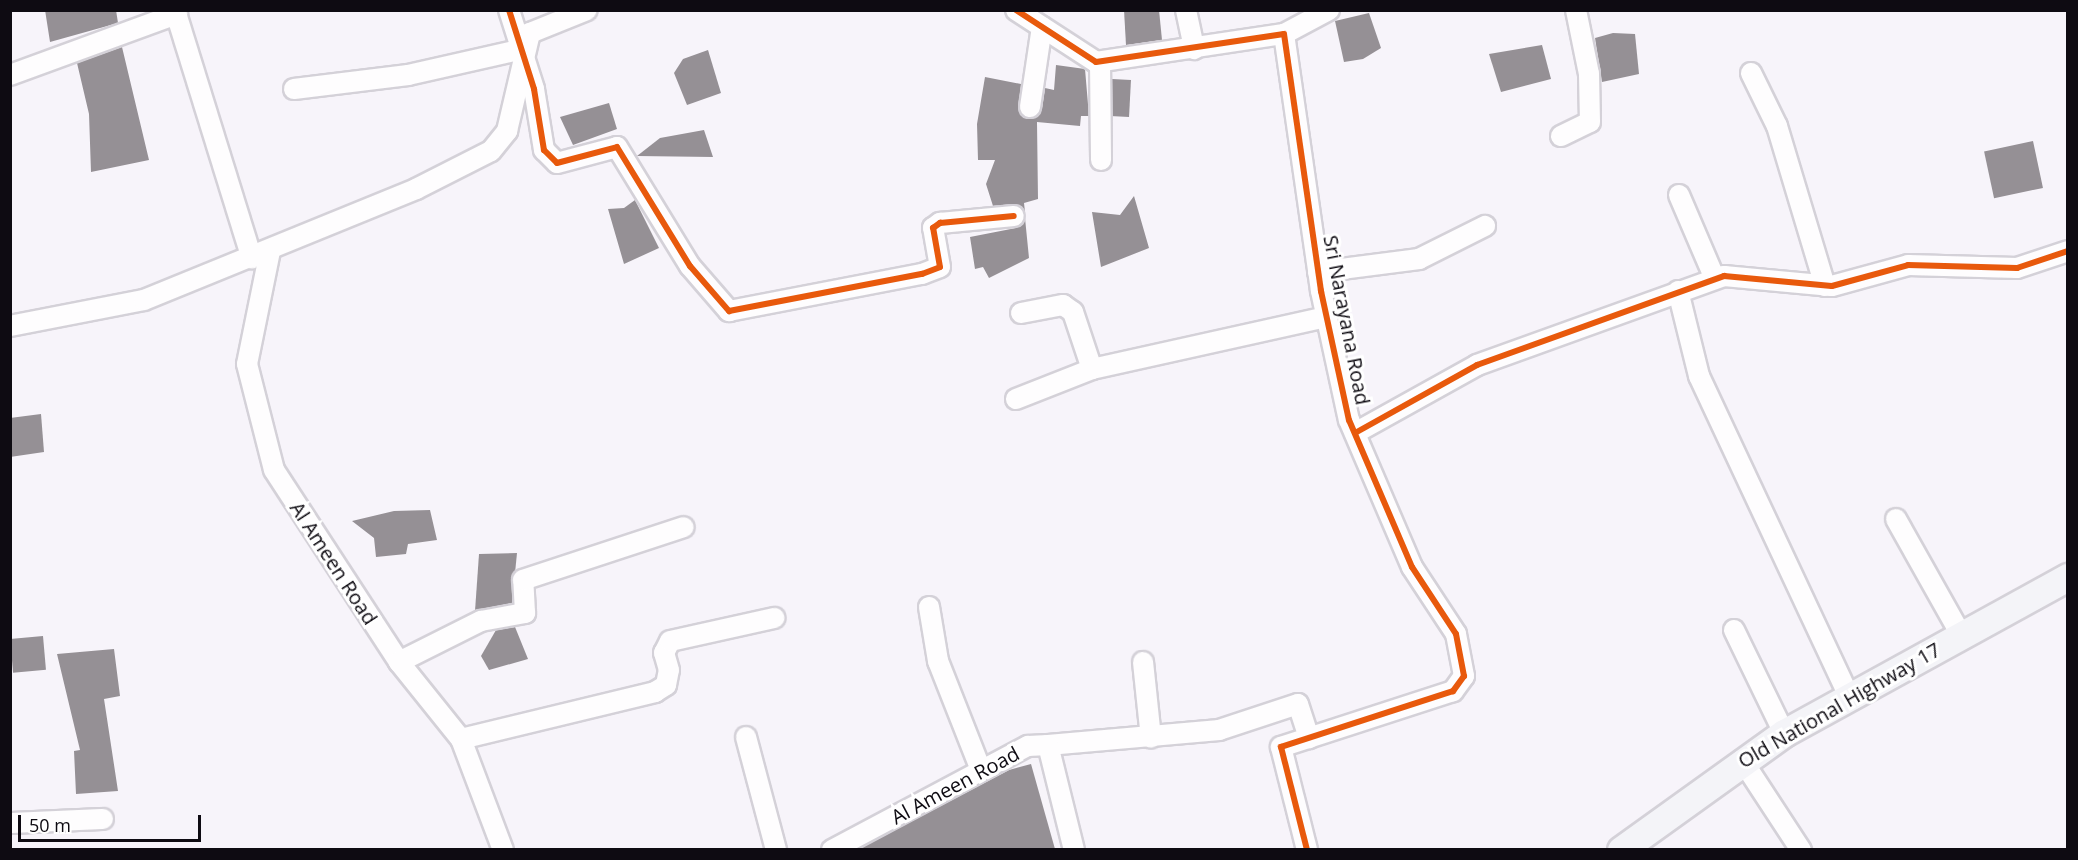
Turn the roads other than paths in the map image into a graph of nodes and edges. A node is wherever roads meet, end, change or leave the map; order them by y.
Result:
1 (509, 10) edge
2 (586, 10) edge
3 (1016, 10) edge
4 (1186, 10) edge
5 (1329, 10) edge
6 (1576, 10) edge
7 (176, 12) edge
8 (1042, 27) junction
9 (1284, 34) junction
10 (523, 49) junction
11 (1194, 49) junction
12 (1100, 62) junction
13 (1751, 73) dead end
14 (10, 75) edge
15 (294, 89) dead end
16 (1030, 107) dead end
17 (1561, 136) dead end
18 (1101, 160) dead end
19 (1679, 195) dead end
20 (1014, 216) dead end
21 (1485, 226) dead end
22 (2067, 251) edge
23 (261, 254) junction
24 (1318, 272) junction
25 (1715, 279) junction
26 (1825, 286) junction
27 (1678, 291) junction
28 (1021, 313) dead end
29 (1327, 317) junction
30 (10, 326) edge
31 (1092, 369) junction
32 (1016, 399) dead end
33 (1355, 433) junction
34 (1896, 519) dead end
35 (684, 527) dead end
36 (2065, 585) edge
37 (929, 608) dead end
38 (774, 618) dead end
39 (1734, 630) dead end
40 (1962, 635) junction
41 (399, 662) junction
42 (1143, 662) dead end
43 (1849, 696) junction
44 (1784, 733) junction
45 (746, 737) dead end
46 (1151, 738) junction
47 (1309, 738) junction
48 (461, 739) junction
49 (1048, 744) junction
50 (1742, 759) junction
51 (981, 770) junction
52 (103, 819) dead end
53 (10, 823) edge
54 (503, 849) edge
55 (776, 849) edge
56 (832, 849) edge
57 (1074, 849) edge
58 (1307, 849) edge
59 (1621, 849) edge
60 (1801, 849) edge

1 - 10 street
2 - 10 street
3 - 8 street
4 - 11 street
5 - 9 street
6 - 17 street
7 - 14 street
7 - 23 street
8 - 12 street
8 - 16 street
9 - 11 street
9 - 24 street, Sri Narayana Road
10 - 15 street
10 - 20 street
10 - 23 street
11 - 12 street
12 - 18 street
13 - 26 street
19 - 25 street
21 - 24 street
22 - 26 street
23 - 30 street
23 - 41 street, Al Ameen Road
24 - 29 street, Sri Narayana Road
25 - 26 street
25 - 27 street
27 - 33 street
27 - 43 street
28 - 31 street
29 - 31 street
29 - 33 street, Sri Narayana Road
31 - 32 street
33 - 47 street, Sri Narayana Road
34 - 40 street
35 - 41 street
36 - 40 street, Old National Highway 17
37 - 51 street
38 - 48 street
39 - 44 street
40 - 43 street, Old National Highway 17
41 - 48 street, Al Ameen Road
42 - 46 street
43 - 44 street, Old National Highway 17
44 - 50 street, Old National Highway 17
45 - 55 street
46 - 47 street
46 - 49 street
47 - 58 street, Sri Narayana Road
48 - 54 street, Al Ameen Road
49 - 51 street, Al Ameen Road
49 - 57 street, Al Ameen Road
50 - 59 street, Old National Highway 17
50 - 60 street
51 - 56 street, Al Ameen Road
52 - 53 street

